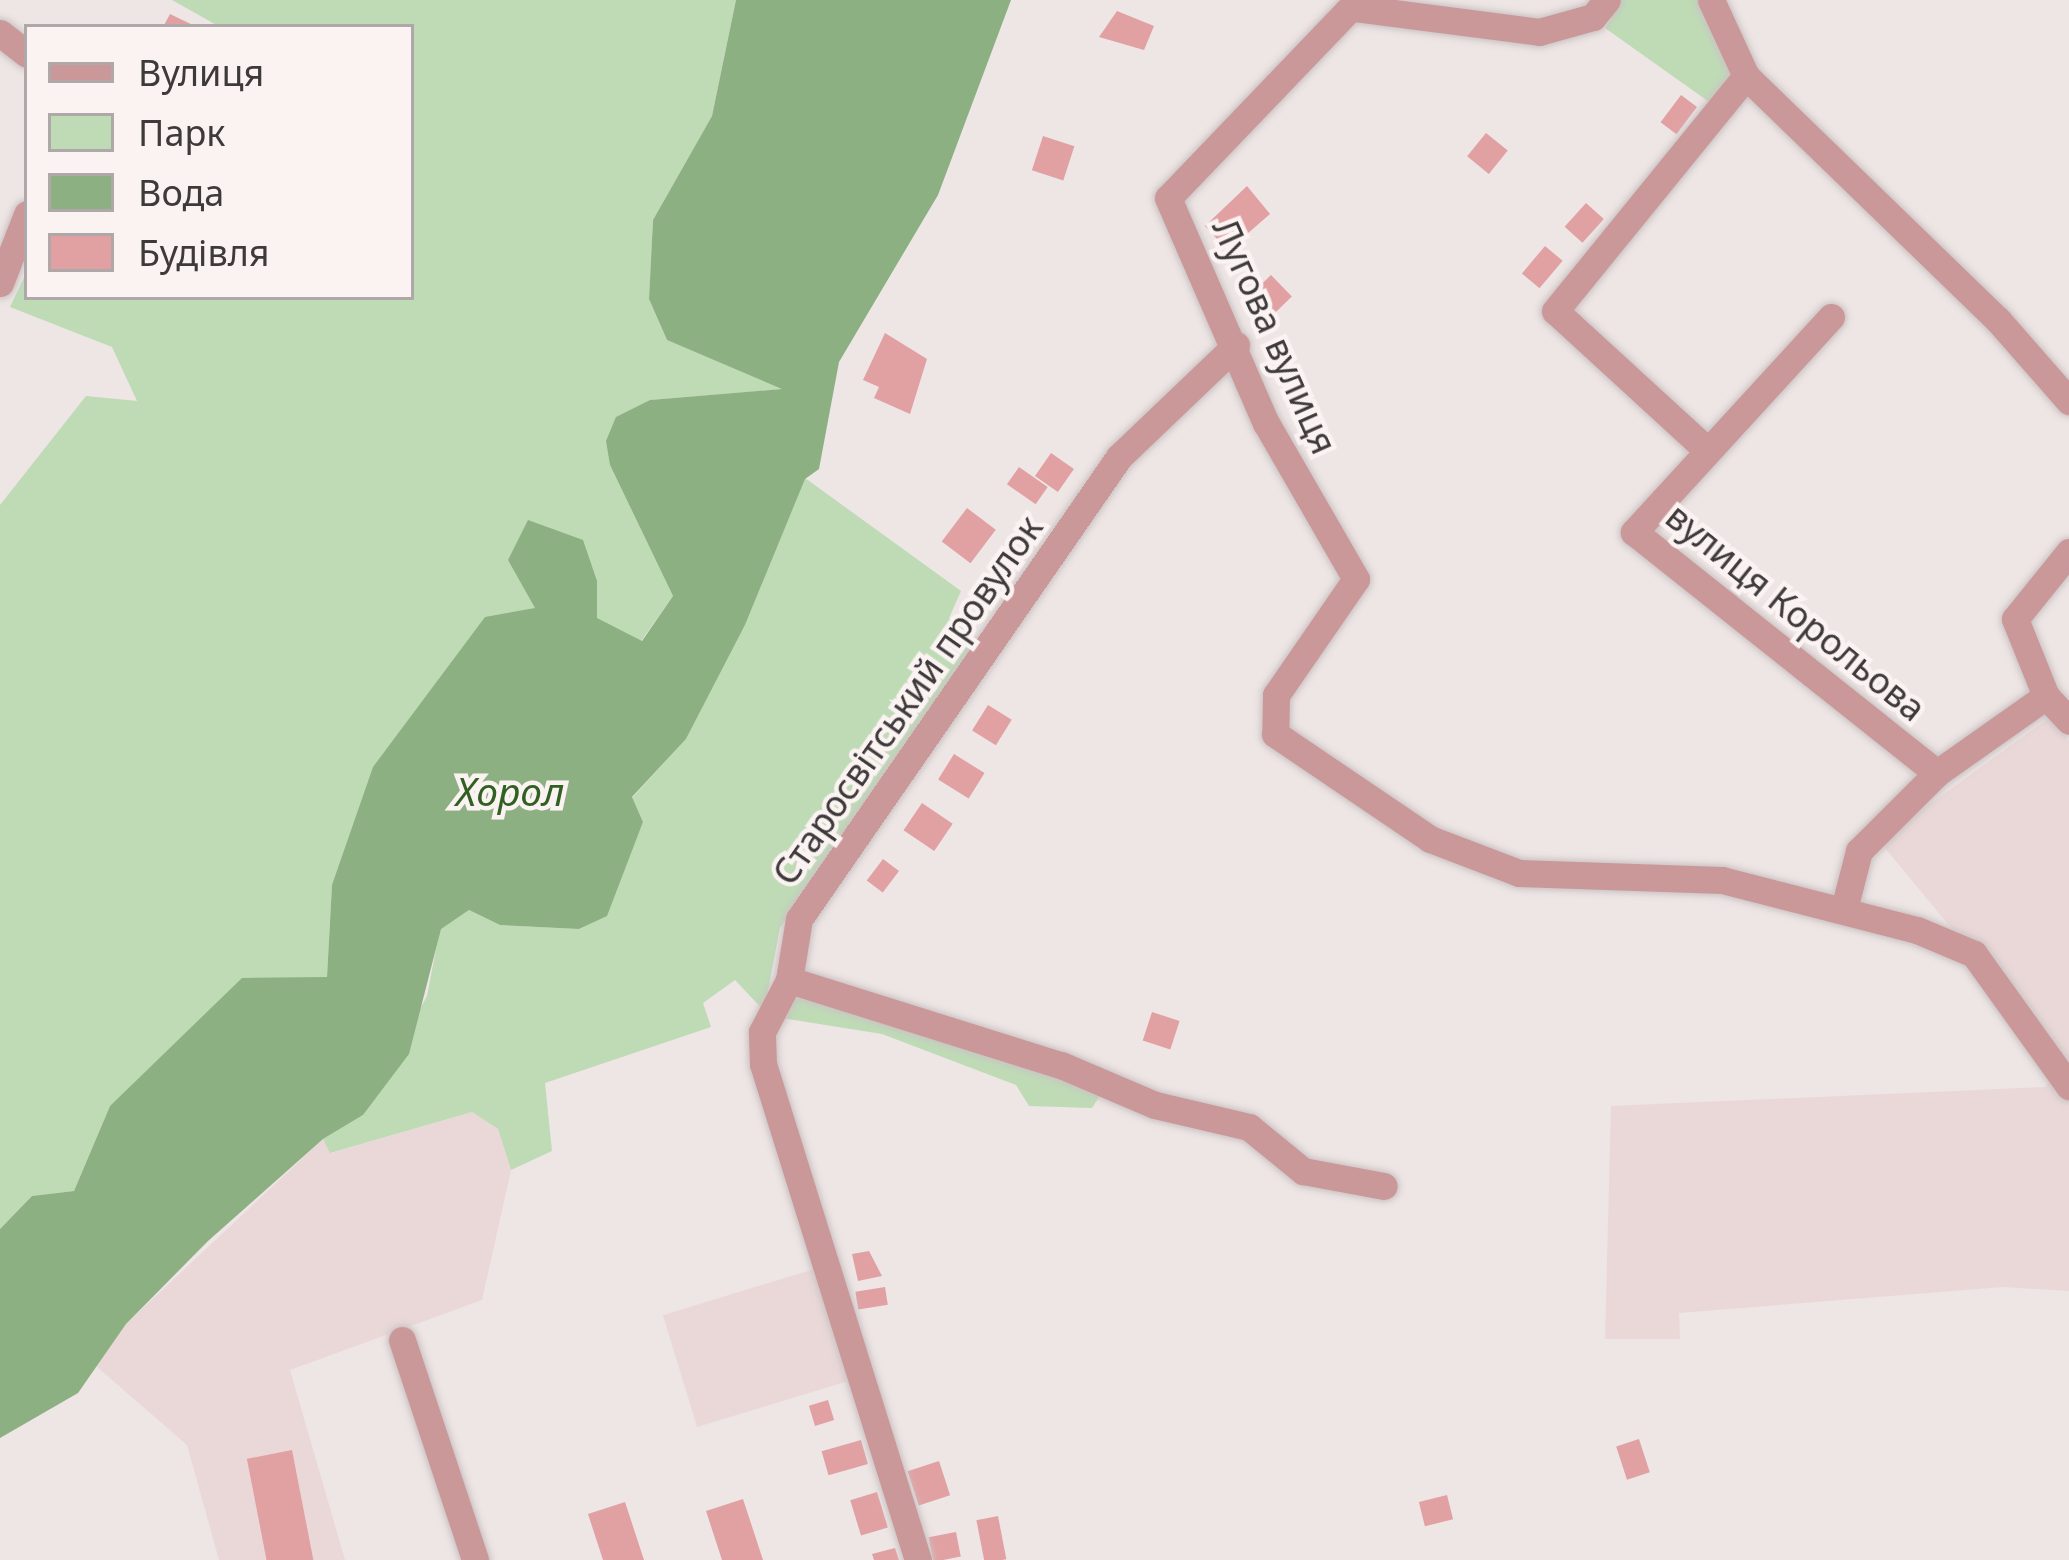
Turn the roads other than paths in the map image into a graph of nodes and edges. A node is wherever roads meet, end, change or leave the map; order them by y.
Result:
1 (1607, 0) edge
2 (1711, 0) edge
3 (1356, 4) edge
4 (0, 33) edge
5 (24, 52) edge
6 (1746, 76) junction
7 (24, 222) edge
8 (0, 283) edge
9 (1831, 317) dead end
10 (1236, 345) junction
11 (2069, 401) edge
12 (1708, 451) junction
13 (2069, 552) edge
14 (2046, 696) junction
15 (2069, 721) edge
16 (1937, 773) junction
17 (1844, 909) junction
18 (789, 980) junction
19 (2069, 1086) edge
20 (1384, 1186) dead end
21 (402, 1340) dead end
22 (475, 1560) edge
23 (919, 1560) edge

1 - 3 street, Лугова вулиця
2 - 6 street
3 - 10 street, Лугова вулиця
4 - 5 street
6 - 11 street
6 - 12 street, вулиця Корольова
7 - 8 street
9 - 12 street, вулиця Корольова
10 - 17 street, Лугова вулиця
10 - 18 street, Старосвітський провулок
12 - 16 street, вулиця Корольова
13 - 14 street
14 - 15 street
14 - 16 street
16 - 17 street
17 - 19 street, Лугова вулиця
18 - 20 street
18 - 23 street, Старосвітський провулок
21 - 22 street

